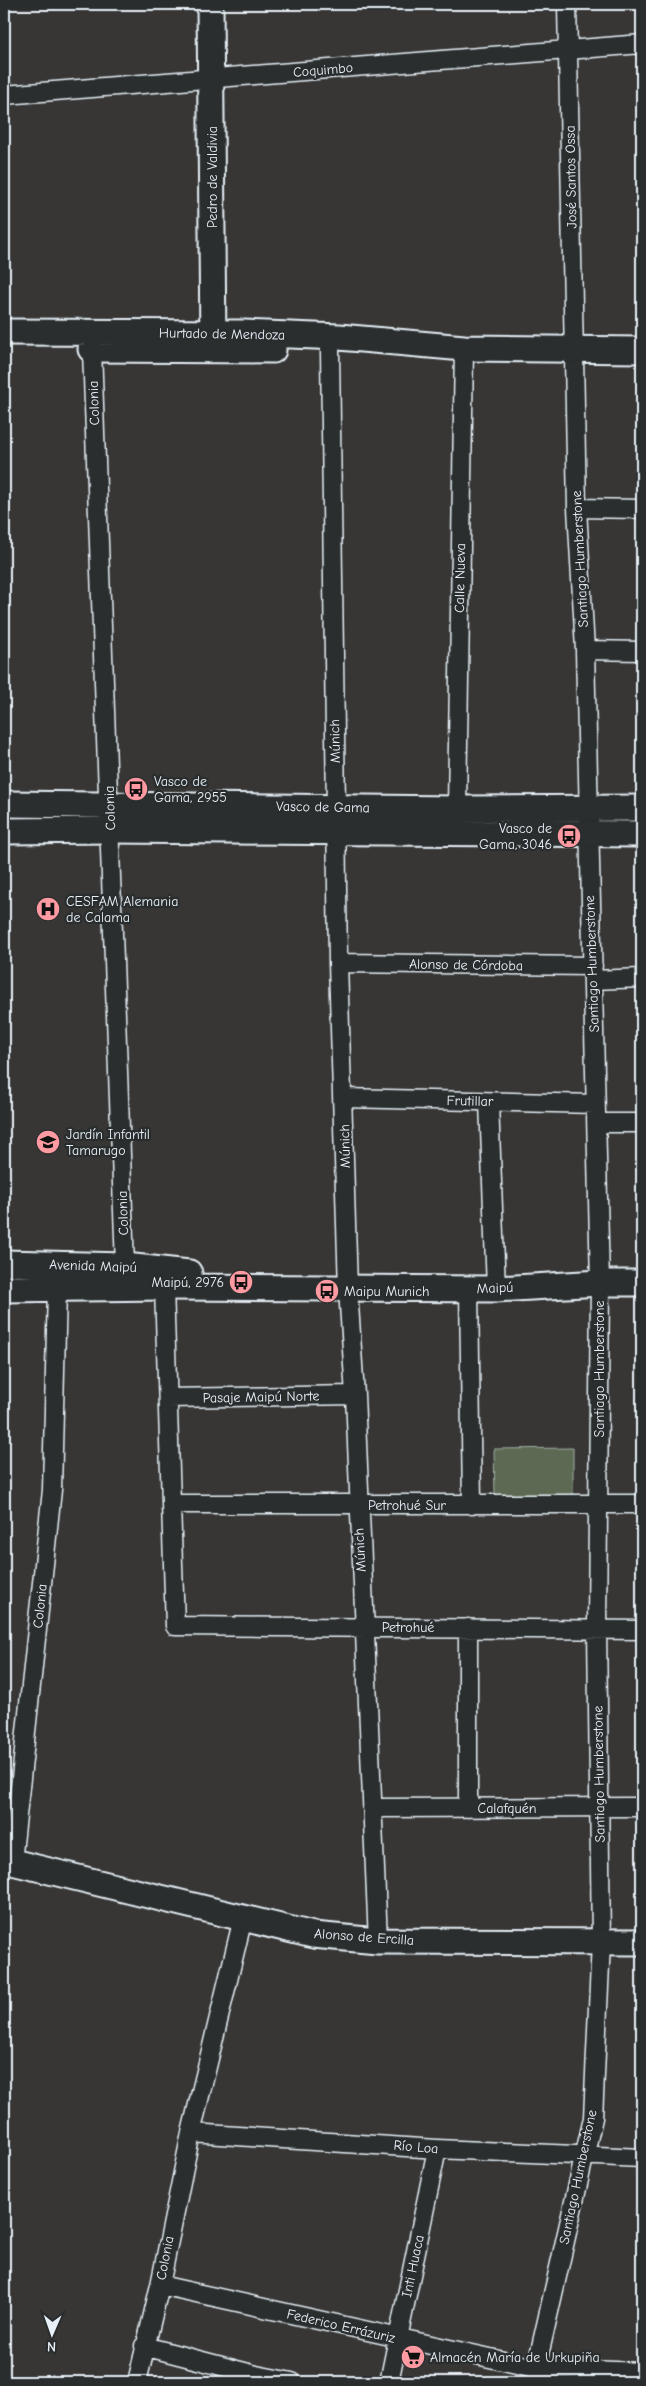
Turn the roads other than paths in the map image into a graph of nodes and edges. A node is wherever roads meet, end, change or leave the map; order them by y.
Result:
1 (210, 4) edge
2 (567, 4) edge
3 (642, 44) edge
4 (568, 50) junction
5 (211, 80) junction
6 (4, 95) edge
7 (4, 332) edge
8 (213, 341) junction
9 (4, 345) edge
10 (452, 347) junction
11 (92, 349) junction
12 (575, 349) junction
13 (330, 350) junction
14 (642, 350) edge
15 (577, 508) junction
16 (642, 509) edge
17 (585, 650) junction
18 (642, 651) edge
19 (4, 804) edge
20 (110, 806) junction
21 (336, 807) junction
22 (588, 807) junction
23 (642, 808) edge
24 (457, 809) junction
25 (110, 830) junction
26 (4, 831) edge
27 (336, 832) junction
28 (588, 834) junction
29 (642, 834) edge
30 (338, 963) junction
31 (594, 973) junction
32 (642, 978) edge
33 (344, 1098) junction
34 (489, 1102) junction
35 (595, 1104) junction
36 (597, 1123) junction
37 (642, 1123) edge
38 (4, 1263) edge
39 (125, 1266) junction
40 (600, 1283) junction
41 (642, 1283) edge
42 (164, 1287) junction
43 (4, 1289) edge
44 (348, 1289) junction
45 (469, 1289) junction
46 (496, 1289) junction
47 (58, 1290) junction
48 (355, 1395) junction
49 (168, 1398) junction
50 (171, 1504) junction
51 (642, 1504) edge
52 (358, 1505) junction
53 (472, 1505) junction
54 (599, 1505) junction
55 (364, 1627) junction
56 (468, 1628) junction
57 (597, 1628) junction
58 (642, 1630) edge
59 (642, 1807) edge
60 (372, 1808) junction
61 (468, 1808) junction
62 (599, 1808) junction
63 (8, 1861) edge
64 (243, 1918) junction
65 (378, 1941) junction
66 (601, 1942) junction
67 (642, 1942) edge
68 (191, 2133) junction
69 (438, 2149) junction
70 (585, 2155) junction
71 (642, 2158) edge
72 (160, 2285) junction
73 (398, 2339) junction
74 (144, 2346) junction
75 (642, 2372) edge
76 (534, 2375) edge
77 (256, 2379) edge
78 (137, 2382) edge
79 (292, 2382) edge
80 (389, 2382) edge

1 - 5 street, Pedro de Valdivia
2 - 4 street, José Santos Ossa
3 - 4 street, Coquimbo
4 - 5 street, Coquimbo
4 - 12 street, José Santos Ossa
5 - 6 street, Coquimbo
5 - 8 street, Pedro de Valdivia
7 - 8 street, Hurtado de Mendoza
8 - 10 street, Hurtado de Mendoza
8 - 11 street, Hurtado de Mendoza
8 - 13 street, Hurtado de Mendoza
9 - 11 street, Hurtado de Mendoza
10 - 12 street, Hurtado de Mendoza
10 - 13 street, Hurtado de Mendoza
10 - 24 street, Calle Nueva
11 - 20 street, Colonia
12 - 14 street, Hurtado de Mendoza
12 - 15 street, Santiago Humberstone
13 - 21 street, Múnich
15 - 16 street
15 - 17 street, Santiago Humberstone
17 - 18 street
17 - 22 street, Santiago Humberstone
19 - 20 street, Vasco de Gama
20 - 21 street, Vasco de Gama
20 - 25 street, Colonia
21 - 24 street, Vasco de Gama
21 - 27 street, Múnich
22 - 23 street, Vasco de Gama
22 - 24 street, Vasco de Gama
22 - 28 street, Santiago Humberstone
25 - 26 street, Vasco de Gama
25 - 27 street, Vasco de Gama
25 - 39 street, Colonia
27 - 28 street, Vasco de Gama
27 - 30 street, Múnich
28 - 29 street, Vasco de Gama
28 - 31 street, Santiago Humberstone
30 - 31 street, Alonso de Córdoba
30 - 33 street, Múnich
31 - 32 street, Alonso de Córdoba
31 - 35 street, Santiago Humberstone
33 - 34 street, Frutillar
33 - 44 street, Múnich
34 - 35 street, Frutillar
34 - 46 street
35 - 36 street, Santiago Humberstone
36 - 37 street
36 - 40 street, Santiago Humberstone
38 - 39 street, Avenida Maipú
39 - 44 street, Avenida Maipú
40 - 41 street, Maipú
40 - 46 street, Maipú
40 - 54 street, Santiago Humberstone
42 - 44 street, Avenida Maipú
42 - 47 street, Avenida Maipú
42 - 49 street
43 - 47 street, Avenida Maipú
44 - 45 street, Maipú
44 - 48 street, Múnich
45 - 46 street, Maipú
45 - 53 street
47 - 63 street, Colonia
48 - 49 street, Pasaje Maipú Norte
48 - 52 street, Múnich
49 - 50 street
50 - 52 street, Petrohué Sur
50 - 55 street, Petrohué
51 - 54 street, Petrohué Sur
52 - 53 street, Petrohué Sur
52 - 55 street, Múnich
53 - 54 street, Petrohué Sur
54 - 57 street, Santiago Humberstone
55 - 56 street, Petrohué
55 - 60 street, Múnich
56 - 57 street, Petrohué
56 - 61 street
57 - 58 street, Petrohué
57 - 62 street, Santiago Humberstone
59 - 62 street, Calafquén
60 - 61 street, Calafquén
60 - 65 street, Múnich
61 - 62 street, Calafquén
62 - 66 street, Santiago Humberstone
63 - 64 street, Alonso de Ercilla
64 - 65 street, Alonso de Ercilla
64 - 68 street, Colonia
65 - 66 street, Alonso de Ercilla
66 - 67 street, Alonso de Ercilla
66 - 70 street, Santiago Humberstone
68 - 69 street, Río Loa
68 - 72 street, Colonia
69 - 70 street, Río Loa
69 - 73 street, Inti Huaca
70 - 71 street, Río Loa
70 - 76 street, Santiago Humberstone
72 - 73 street, Federico Errázuriz
72 - 74 street, Colonia
73 - 76 street, Federico Errázuriz
73 - 80 street, Inti Huaca
74 - 77 street
74 - 78 street, Colonia
75 - 76 street, Federico Errázuriz
77 - 79 street

